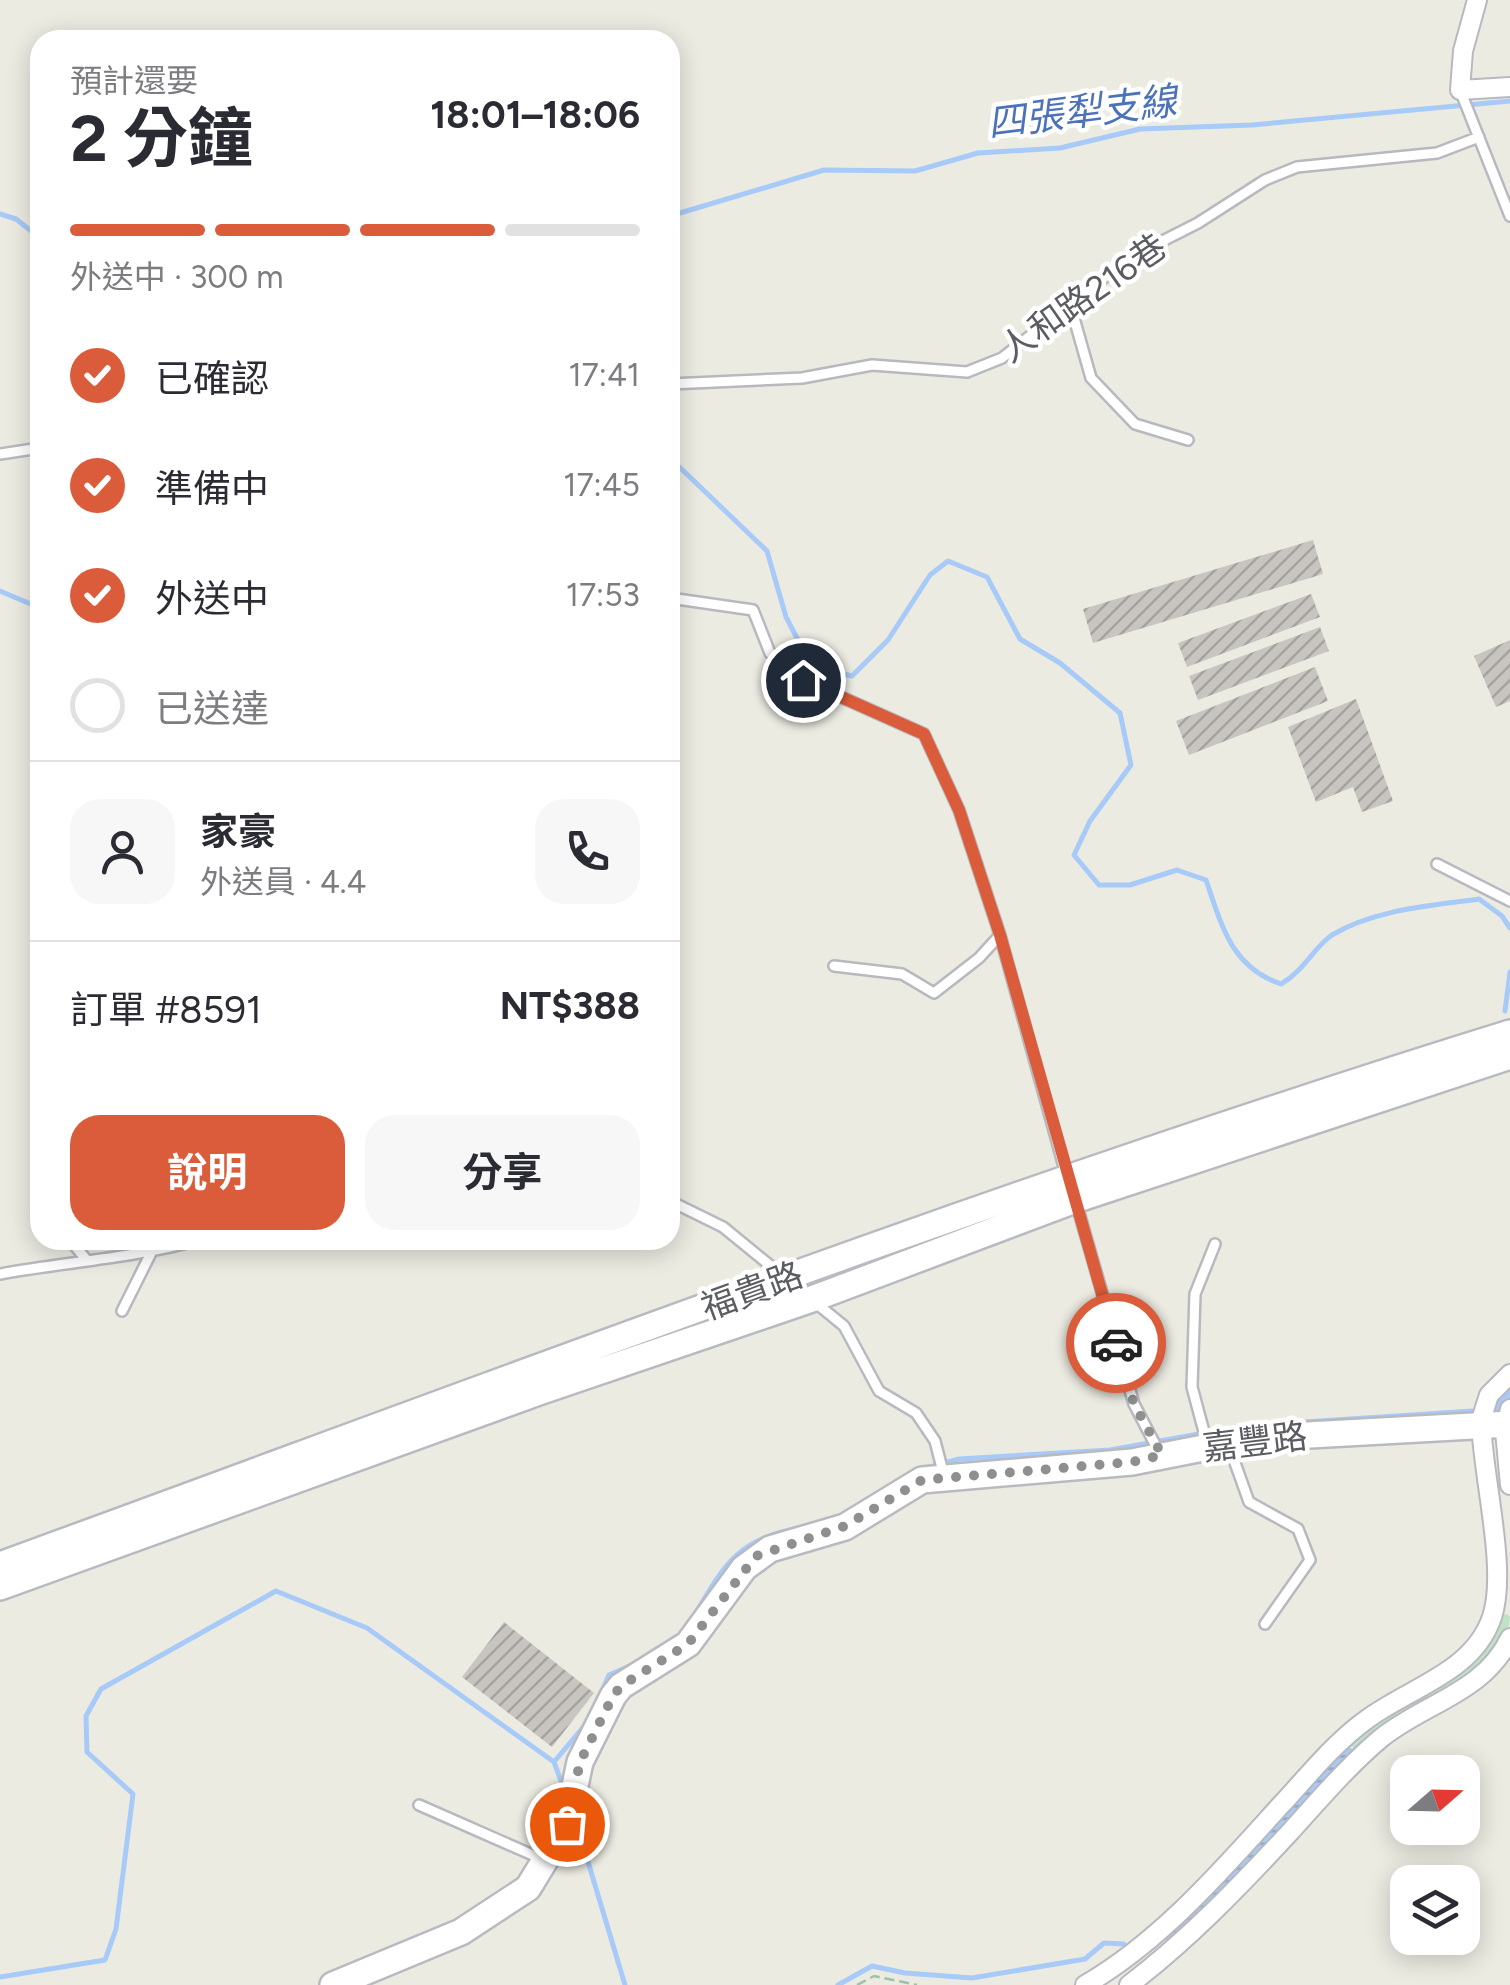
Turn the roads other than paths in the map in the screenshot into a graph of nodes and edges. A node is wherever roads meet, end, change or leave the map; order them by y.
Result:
1 (1477, 0) edge
2 (1510, 87) edge
3 (1460, 90) junction
4 (1479, 137) junction
5 (1510, 216) edge
6 (1070, 304) junction
7 (680, 384) edge
8 (1188, 440) dead end
9 (30, 450) edge
10 (0, 454) edge
11 (680, 599) edge
12 (1437, 864) dead end
13 (1510, 901) edge
14 (1000, 935) junction
15 (834, 966) dead end
16 (1510, 1033) edge
17 (1510, 1056) edge
18 (1071, 1190) junction
19 (680, 1207) edge
20 (1215, 1244) dead end
21 (78, 1250) edge
22 (162, 1250) edge
23 (151, 1253) junction
24 (85, 1258) junction
25 (0, 1274) edge
26 (788, 1278) junction
27 (812, 1299) junction
28 (122, 1311) dead end
29 (1510, 1374) edge
30 (1502, 1420) edge
31 (1218, 1444) junction
32 (1162, 1455) junction
33 (944, 1476) junction
34 (1510, 1485) edge
35 (0, 1565) edge
36 (0, 1587) edge
37 (1503, 1603) edge
38 (1265, 1624) dead end
39 (1510, 1638) edge
40 (419, 1805) dead end
41 (548, 1862) junction
42 (1138, 1948) junction
43 (1154, 1966) junction
44 (333, 1985) edge
45 (1084, 1985) edge
46 (1129, 1985) edge

1 - 3 street
2 - 3 street
3 - 4 lane
4 - 5 lane
4 - 6 lane, 人和路216巷
6 - 7 lane, 人和路216巷
6 - 8 lane
9 - 10 lane
11 - 14 lane
12 - 13 lane
14 - 15 lane
14 - 18 lane
16 - 18 street, 福貴路
17 - 18 street, 福貴路
18 - 26 street, 福貴路
18 - 27 street, 福貴路
18 - 32 lane
19 - 26 lane
20 - 31 lane
21 - 24 lane
22 - 23 lane
23 - 24 lane
23 - 28 lane
24 - 25 lane
26 - 27 lane
26 - 35 street, 福貴路
27 - 33 lane
27 - 36 street, 福貴路
29 - 30 street
30 - 31 street, 嘉豐路
30 - 34 street
30 - 37 street
31 - 32 street, 嘉豐路
31 - 38 lane
32 - 33 street, 嘉豐路
33 - 41 street, 嘉豐路
37 - 42 street
39 - 43 street
40 - 41 lane
41 - 44 street, 嘉豐路
42 - 43 street
42 - 45 street
43 - 46 street

